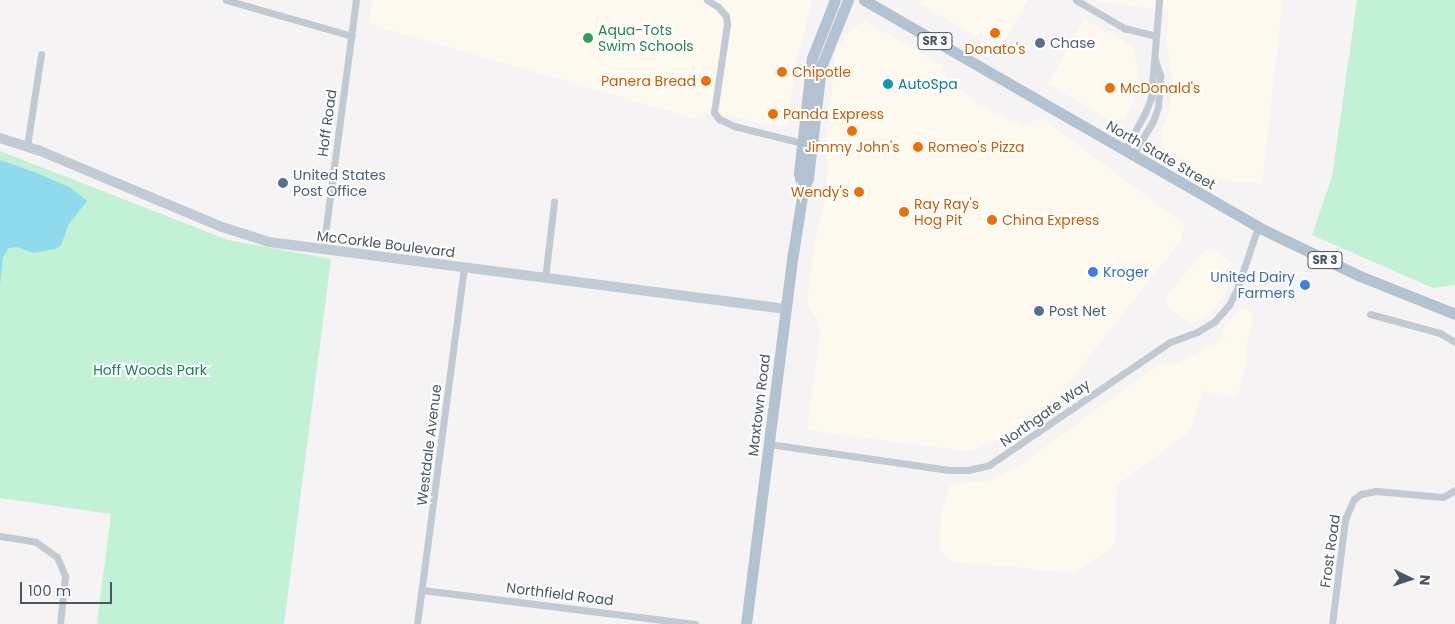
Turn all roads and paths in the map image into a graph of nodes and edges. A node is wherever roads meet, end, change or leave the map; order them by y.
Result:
1 (226, 0) edge
2 (356, 0) edge
3 (707, 0) edge
4 (835, 0) edge
5 (848, 0) edge
6 (864, 0) edge
7 (1076, 0) edge
8 (1159, 0) edge
9 (352, 36) junction
10 (1155, 36) junction
11 (41, 54) dead end
12 (0, 138) edge
13 (27, 146) junction
14 (807, 146) junction
15 (1128, 153) junction
16 (554, 202) dead end
17 (1258, 227) junction
18 (323, 250) junction
19 (464, 268) junction
20 (545, 278) junction
21 (786, 309) junction
22 (1370, 314) dead end
23 (1455, 314) edge
24 (1455, 342) edge
25 (769, 444) junction
26 (1455, 490) edge
27 (0, 536) edge
28 (422, 590) junction
29 (60, 624) edge
30 (417, 624) edge
31 (695, 624) edge
32 (746, 624) edge
33 (1332, 624) edge

1 - 9 street
2 - 9 street, Hoff Road
3 - 14 street
4 - 14 main road, Maxtown Road
5 - 14 main road, Maxtown Road
6 - 15 main road, North State Street / SR 3
7 - 10 street
8 - 10 street
9 - 18 street, Hoff Road
10 - 15 street
11 - 13 street
12 - 13 street, McCorkle Boulevard
13 - 18 street, McCorkle Boulevard
14 - 21 main road, Maxtown Road
15 - 17 main road, North State Street / SR 3
16 - 20 street
17 - 23 main road, North State Street / SR 3
17 - 25 street, Northgate Way
18 - 19 street, McCorkle Boulevard
19 - 20 street, McCorkle Boulevard
19 - 28 street, Westdale Avenue
20 - 21 street, McCorkle Boulevard
21 - 25 main road, Maxtown Road
22 - 24 street
25 - 32 main road, Maxtown Road
26 - 33 street, Frost Road
27 - 29 street
28 - 30 street, Westdale Avenue
28 - 31 street, Northfield Road

